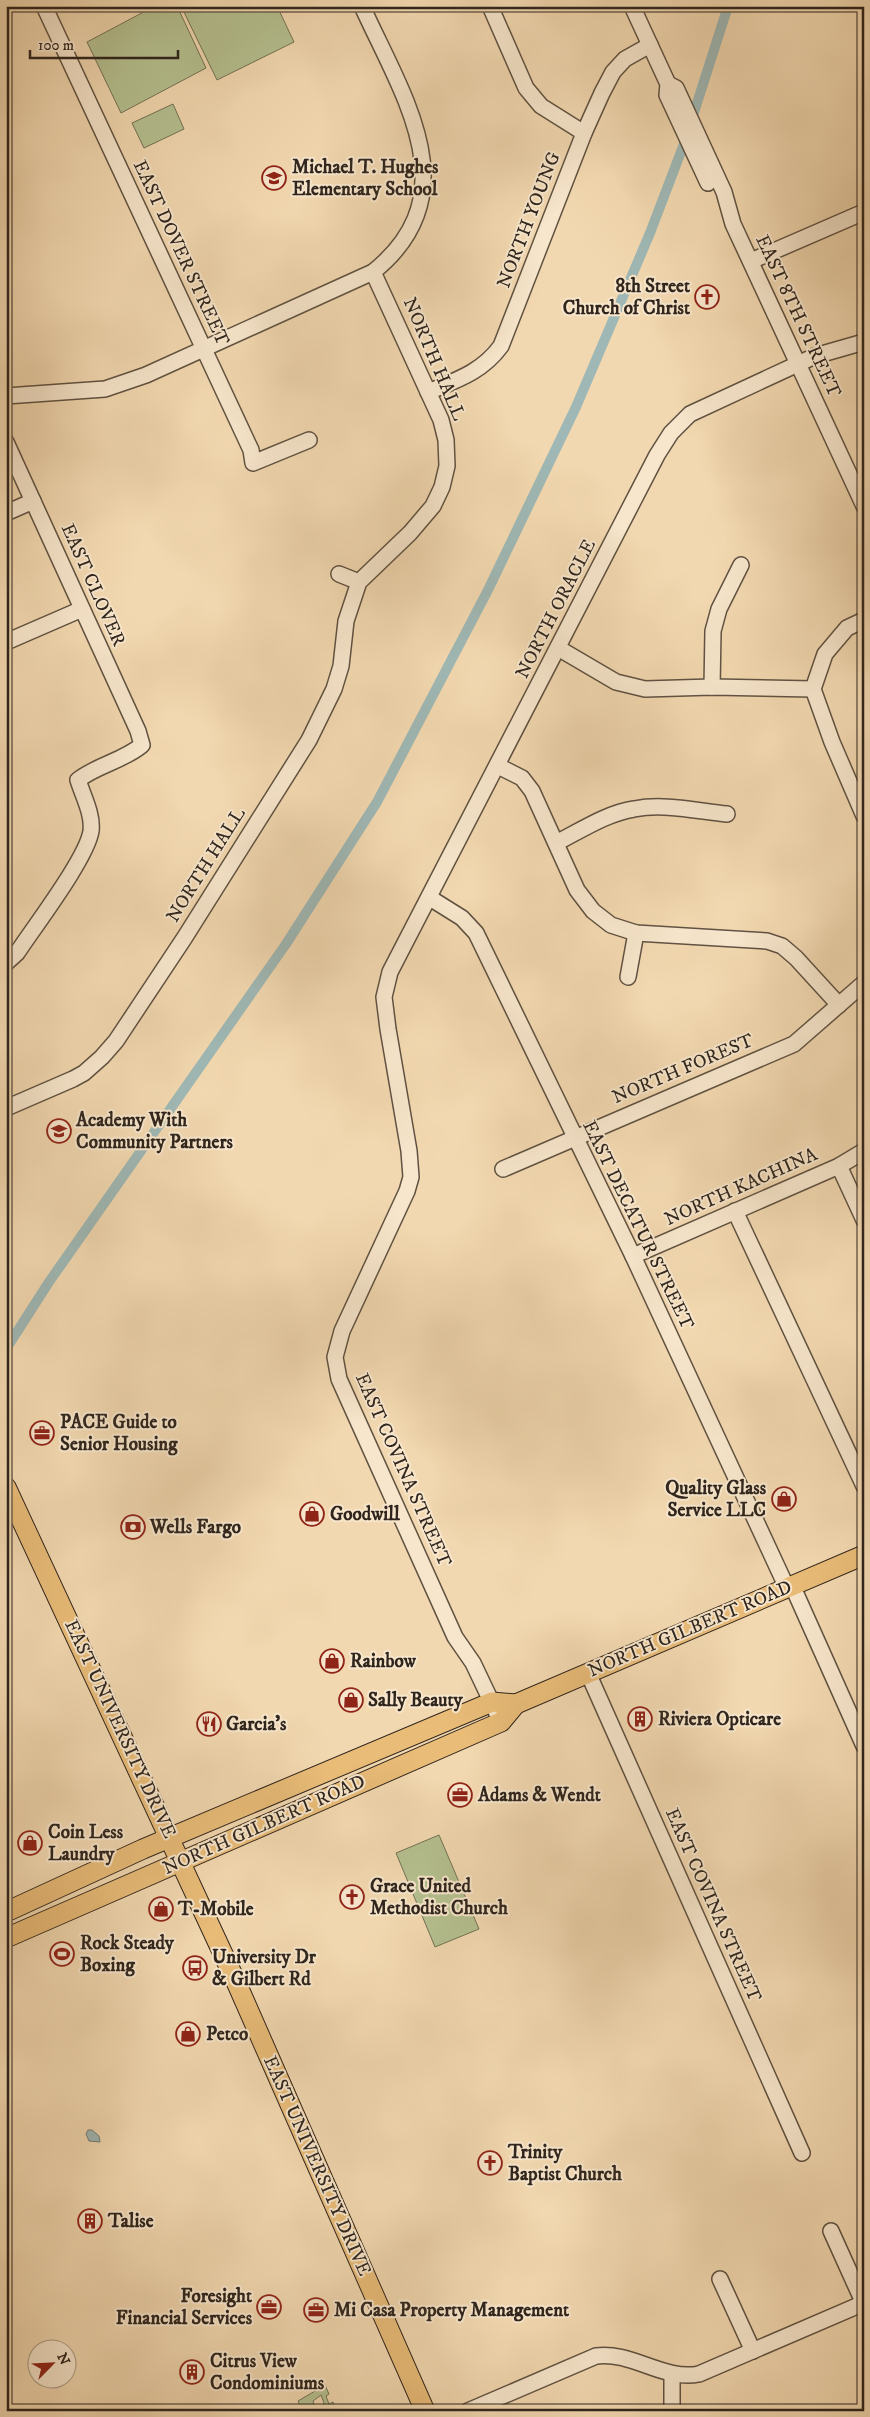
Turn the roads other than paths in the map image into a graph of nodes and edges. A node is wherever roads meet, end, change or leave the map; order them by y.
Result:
1 (44, 6) edge
2 (362, 6) edge
3 (490, 6) edge
4 (632, 6) edge
5 (650, 45) junction
6 (668, 84) junction
7 (584, 133) junction
8 (697, 147) junction
9 (864, 212) edge
10 (751, 261) junction
11 (373, 272) junction
12 (864, 342) edge
13 (204, 349) junction
14 (799, 364) junction
15 (428, 392) junction
16 (6, 396) edge
17 (309, 440) dead end
18 (6, 442) edge
19 (858, 480) edge
20 (33, 500) junction
21 (864, 506) edge
22 (6, 513) edge
23 (741, 565) dead end
24 (339, 574) dead end
25 (359, 582) junction
26 (82, 609) junction
27 (864, 620) edge
28 (6, 642) edge
29 (558, 648) junction
30 (712, 687) junction
31 (814, 689) junction
32 (498, 766) junction
33 (727, 814) dead end
34 (864, 816) edge
35 (556, 843) junction
36 (430, 898) junction
37 (636, 933) junction
38 (6, 963) edge
39 (628, 977) dead end
40 (864, 983) edge
41 (384, 997) joint
42 (839, 1005) junction
43 (6, 1108) edge
44 (574, 1137) junction
45 (864, 1151) edge
46 (839, 1166) junction
47 (503, 1169) dead end
48 (735, 1211) junction
49 (864, 1220) edge
50 (633, 1256) junction
51 (864, 1486) edge
52 (6, 1488) edge
53 (864, 1555) edge
54 (789, 1587) junction
55 (588, 1673) junction
56 (492, 1702) junction
57 (516, 1704) junction
58 (859, 1721) edge
59 (501, 1722) junction
60 (414, 1735) junction
61 (864, 1746) edge
62 (354, 1760) junction
63 (364, 1782) junction
64 (303, 1808) junction
65 (171, 1837) junction
66 (181, 1861) junction
67 (8, 1911) edge
68 (13, 1935) edge
69 (802, 2153) dead end
70 (831, 2230) dead end
71 (720, 2279) dead end
72 (864, 2303) edge
73 (753, 2352) junction
74 (672, 2374) junction
75 (424, 2411) edge
76 (468, 2411) edge
77 (672, 2411) edge

1 - 13 street, EAST DOVER STREET
2 - 11 street
3 - 7 street
4 - 5 street, EAST 8TH STREET
5 - 6 street, EAST 8TH STREET
5 - 7 street, NORTH YOUNG
6 - 8 street, EAST 8TH STREET
6 - 8 street, EAST 8TH STREET
7 - 15 street, NORTH YOUNG
8 - 10 street, EAST 8TH STREET
9 - 10 street
10 - 14 street, EAST 8TH STREET
11 - 13 street
11 - 15 street, NORTH HALL
12 - 14 street, NORTH ORACLE
13 - 16 street
13 - 17 street, EAST DOVER STREET
14 - 19 street, EAST 8TH STREET
14 - 29 street, NORTH ORACLE
15 - 25 street, NORTH HALL
18 - 20 street, EAST CLOVER
19 - 21 street, EAST 8TH STREET
20 - 22 street
20 - 26 street, EAST CLOVER
23 - 30 street
24 - 25 street
25 - 43 street, NORTH HALL
26 - 28 street
26 - 38 street, EAST CLOVER
27 - 31 street
29 - 30 street
29 - 32 street, NORTH ORACLE
30 - 31 street
31 - 34 street
32 - 35 street
32 - 36 street, NORTH ORACLE
33 - 35 street
35 - 37 street
36 - 41 street, NORTH ORACLE
36 - 44 street, EAST DECATUR STREET
37 - 39 street
37 - 42 street
40 - 42 street, NORTH FOREST
41 - 56 street, EAST COVINA STREET
42 - 44 street, NORTH FOREST
44 - 47 street, NORTH FOREST
44 - 50 street, EAST DECATUR STREET
45 - 46 street, NORTH KACHINA
46 - 48 street, NORTH KACHINA
46 - 49 street
48 - 50 street, NORTH KACHINA
48 - 51 street
50 - 54 street, EAST DECATUR STREET
52 - 65 main road, EAST UNIVERSITY DRIVE
53 - 54 main road, NORTH GILBERT ROAD
54 - 55 main road, NORTH GILBERT ROAD
54 - 58 street, EAST DECATUR STREET
55 - 57 main road, NORTH GILBERT ROAD
55 - 69 street, EAST COVINA STREET
56 - 57 main road, NORTH GILBERT ROAD
56 - 59 street, EAST COVINA STREET
56 - 60 main road, NORTH GILBERT ROAD
57 - 59 main road, NORTH GILBERT ROAD
58 - 61 street, EAST DECATUR STREET
59 - 63 main road, NORTH GILBERT ROAD
60 - 62 main road, NORTH GILBERT ROAD
60 - 63 main road
62 - 64 main road
62 - 65 main road, NORTH GILBERT ROAD
63 - 64 main road, NORTH GILBERT ROAD
64 - 66 main road, NORTH GILBERT ROAD
65 - 66 main road, EAST UNIVERSITY DRIVE
65 - 67 main road, NORTH GILBERT ROAD
66 - 68 main road, NORTH GILBERT ROAD
66 - 75 main road, EAST UNIVERSITY DRIVE
67 - 68 main road
70 - 72 street
71 - 73 street
72 - 73 street
73 - 74 street
74 - 76 street
74 - 77 street

